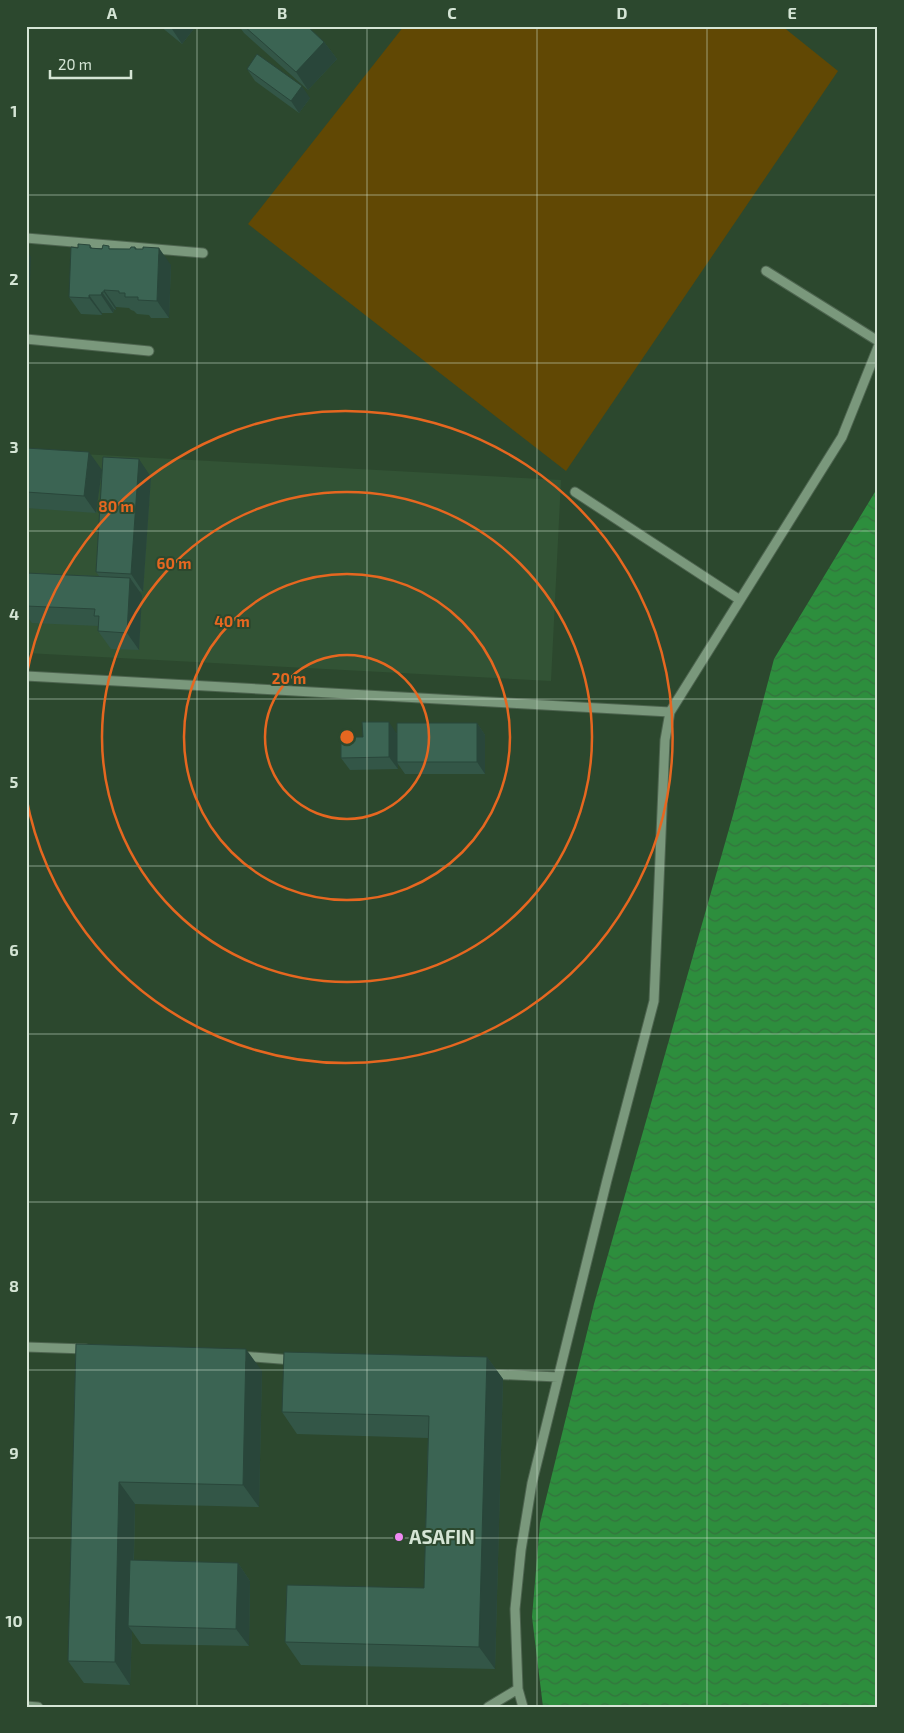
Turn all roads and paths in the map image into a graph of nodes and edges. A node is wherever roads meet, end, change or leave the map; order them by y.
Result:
1 (26, 238) edge
2 (202, 252) dead end
3 (766, 271) dead end
4 (26, 339) edge
5 (878, 341) edge
6 (878, 347) edge
7 (149, 351) dead end
8 (575, 492) dead end
9 (740, 600) junction
10 (26, 676) edge
11 (670, 712) junction
12 (26, 1347) edge
13 (96, 1350) edge
14 (234, 1356) edge
15 (304, 1361) edge
16 (482, 1374) edge
17 (558, 1377) junction
18 (518, 1689) junction
19 (26, 1706) edge
20 (38, 1707) edge
21 (488, 1707) edge
22 (523, 1707) edge

1 - 2 street
3 - 5 street
4 - 7 street
6 - 9 street
8 - 9 street
9 - 11 street
10 - 11 street
11 - 17 street
12 - 13 street
14 - 15 street
16 - 17 street
17 - 18 street
18 - 21 street
18 - 22 street
19 - 20 street

